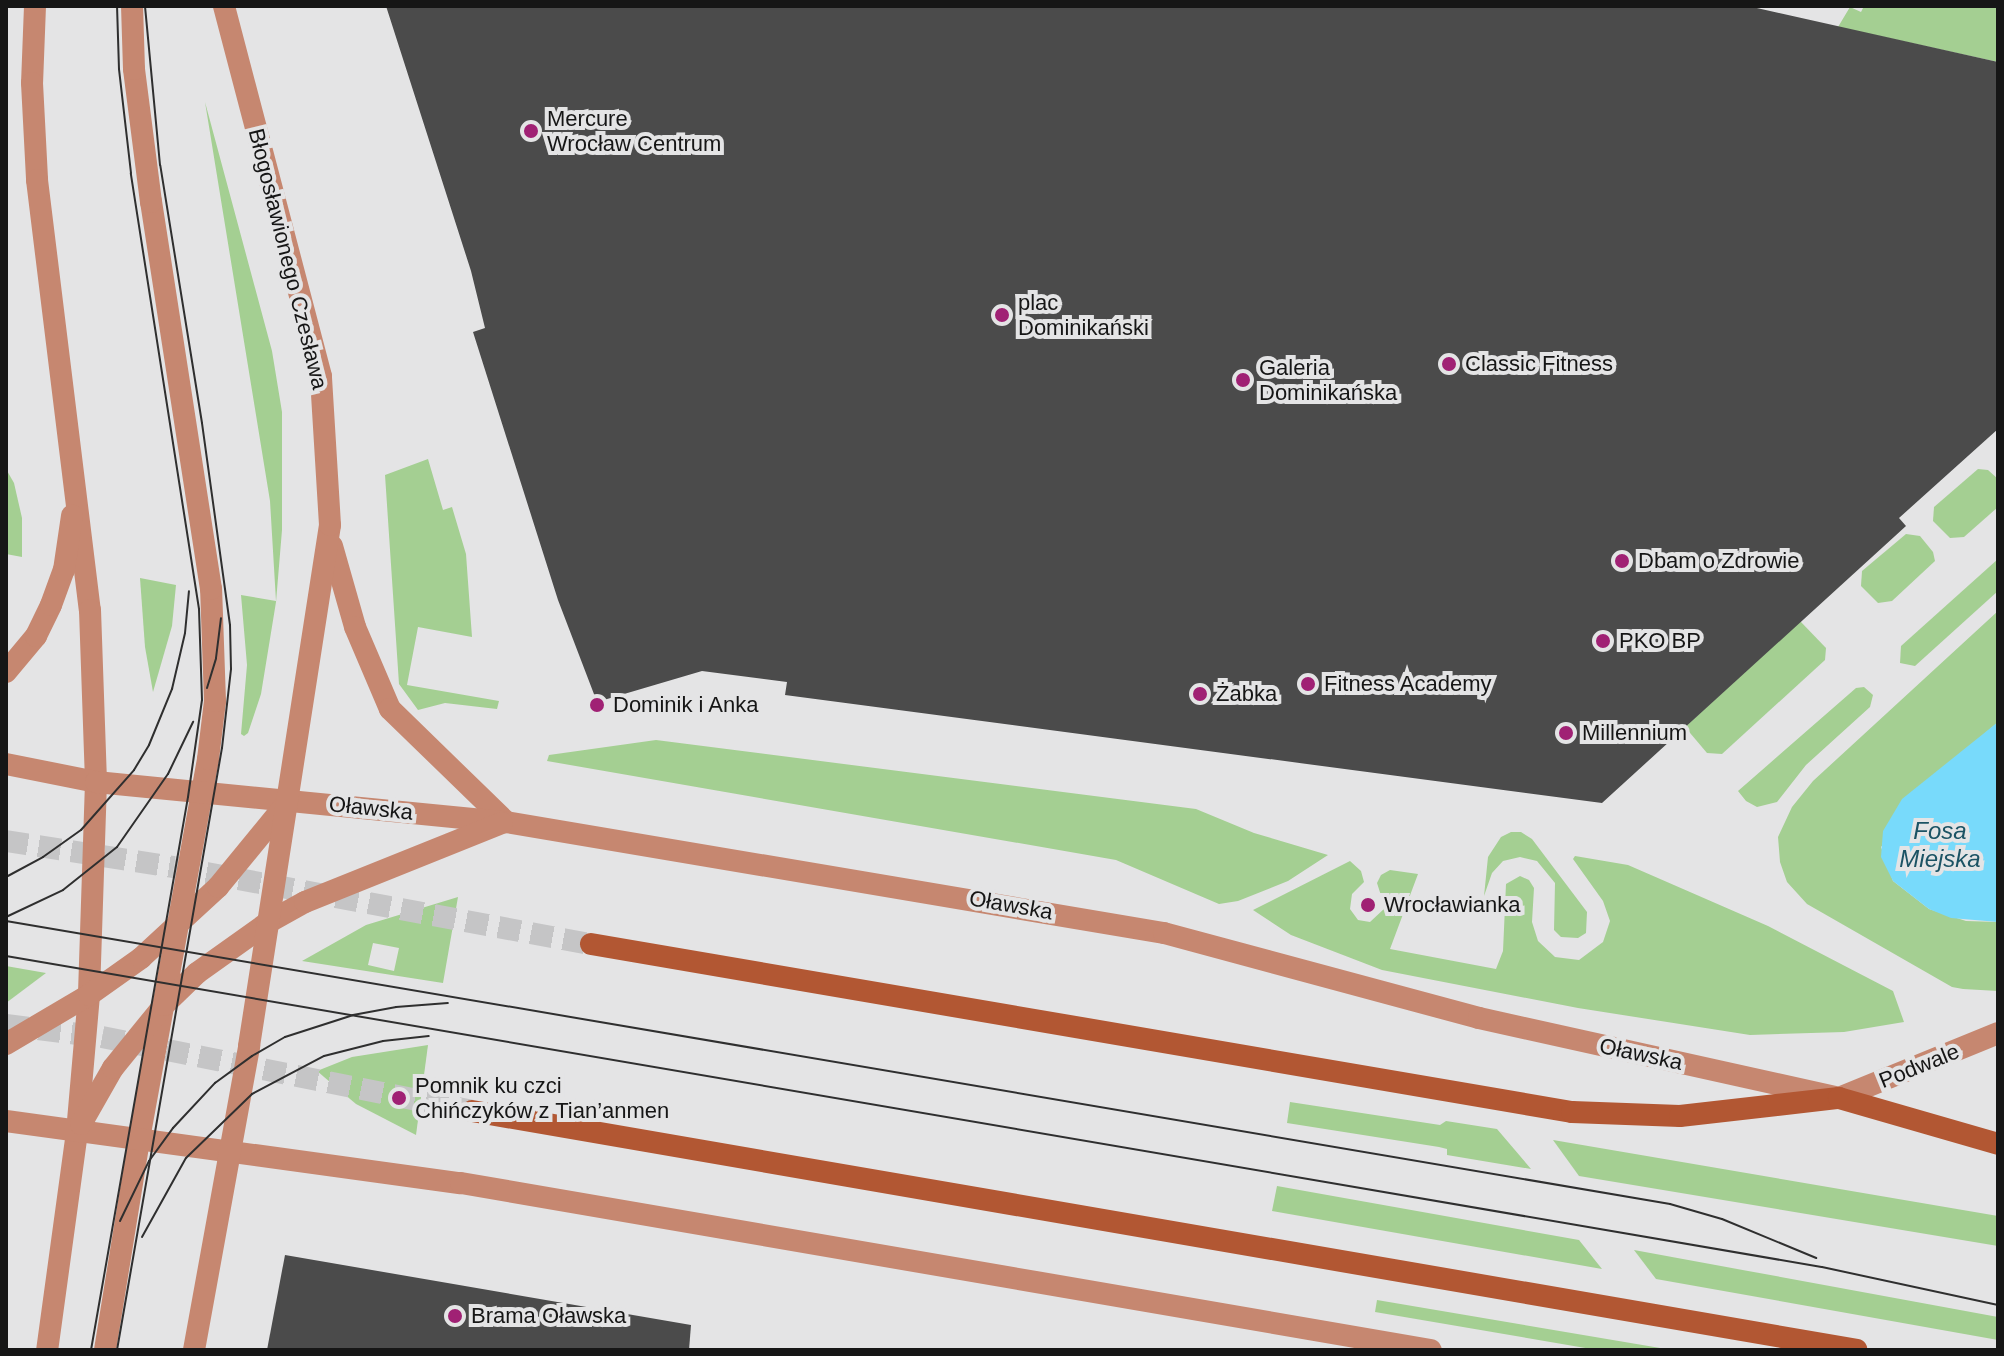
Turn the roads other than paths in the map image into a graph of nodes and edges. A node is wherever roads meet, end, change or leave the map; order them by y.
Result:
1 (35, 6) edge
2 (132, 6) edge
3 (224, 6) edge
4 (77, 487) junction
5 (329, 537) junction
6 (6, 672) edge
7 (6, 764) edge
8 (96, 782) junction
9 (202, 792) junction
10 (289, 800) junction
11 (506, 822) junction
12 (267, 923) junction
13 (177, 926) junction
14 (591, 944) tunnel mouth
15 (89, 995) junction
16 (164, 1005) junction
17 (1998, 1033) edge
18 (6, 1044) edge
19 (1839, 1098) junction
20 (472, 1111) tunnel mouth
21 (6, 1121) edge
22 (77, 1132) junction
23 (139, 1139) junction
24 (1998, 1144) edge
25 (229, 1149) junction
26 (47, 1350) edge
27 (105, 1350) edge
28 (194, 1350) edge
29 (1431, 1350) edge
30 (1857, 1350) edge

1 - 4 street
2 - 9 street
3 - 5 street, Błogosławionego Czesława
4 - 6 street
4 - 8 street
5 - 10 street, Błogosławionego Czesława
5 - 11 street
7 - 8 street, Oławska
8 - 9 street, Oławska
8 - 15 street
9 - 10 street, Oławska
9 - 13 street
10 - 11 street, Oławska
10 - 12 street, Błogosławionego Czesława
10 - 13 street
11 - 12 street
11 - 19 street, Oławska
12 - 16 street
12 - 25 street, Błogosławionego Czesława
13 - 15 street
13 - 16 street
14 - 19 main road
15 - 18 street
15 - 22 street
16 - 22 street
16 - 23 street
17 - 19 street, Podwale
19 - 24 main road, Oławska
20 - 30 main road
21 - 22 street
22 - 23 street
22 - 26 street
23 - 25 street
23 - 27 street
25 - 28 street, Błogosławionego Czesława
25 - 29 street

